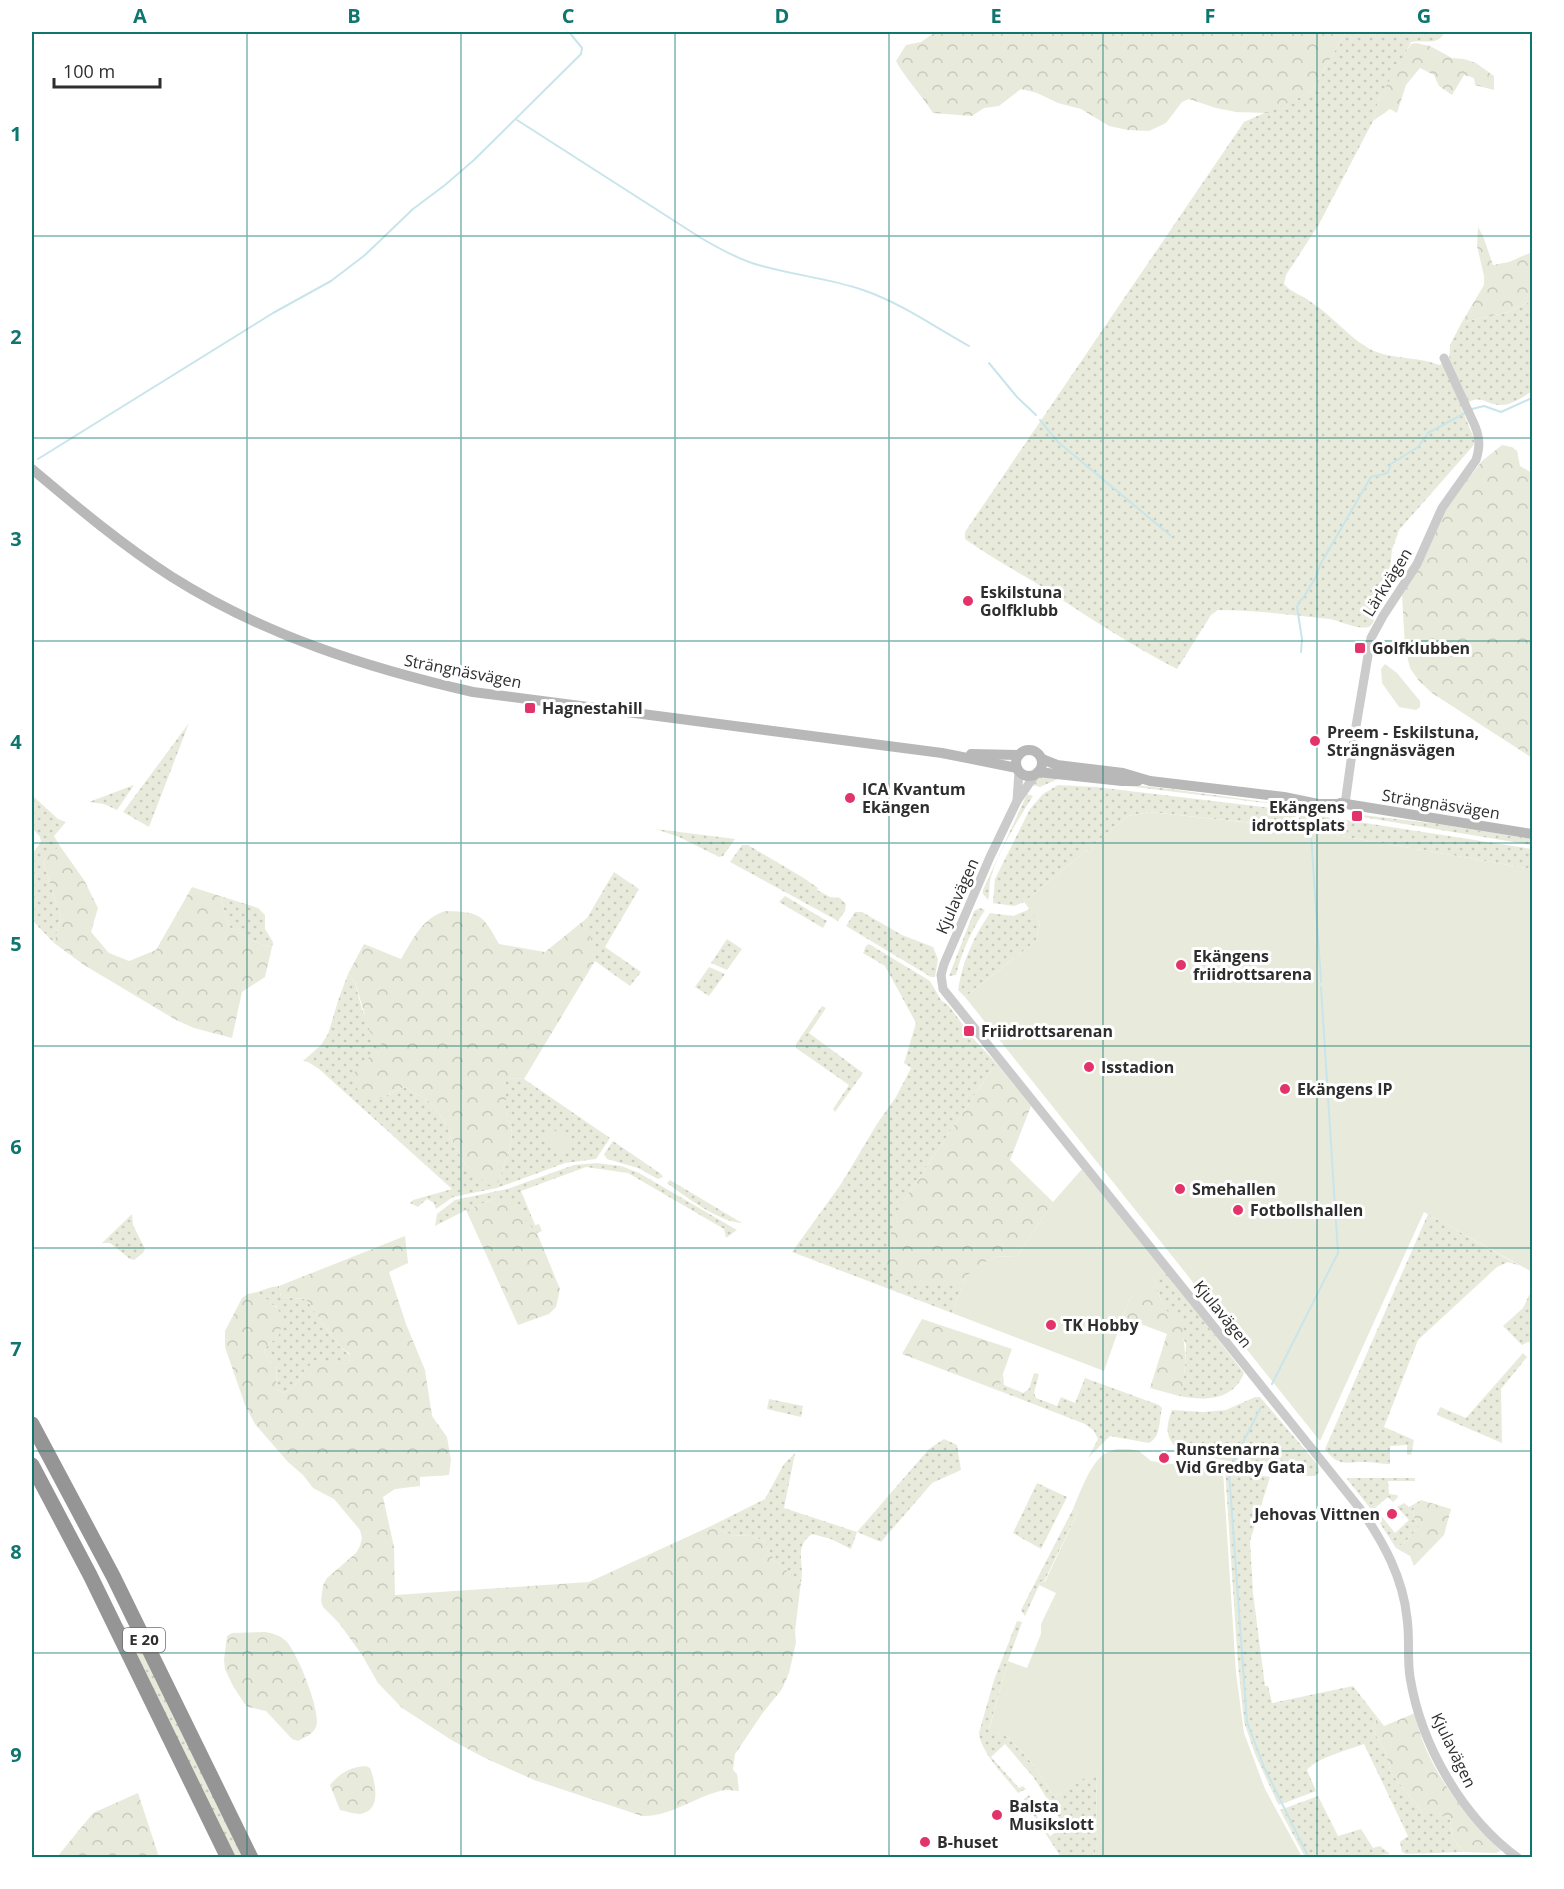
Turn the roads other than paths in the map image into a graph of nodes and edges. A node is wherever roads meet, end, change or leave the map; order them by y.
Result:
1 (1444, 358) dead end
2 (32, 469) edge
3 (942, 753) junction
4 (1018, 756) junction
5 (1042, 759) junction
6 (1018, 769) junction
7 (1037, 773) junction
8 (1150, 781) junction
9 (1017, 801) junction
10 (1345, 804) junction
11 (1533, 834) edge
12 (32, 1425) edge
13 (32, 1465) edge
14 (228, 1857) edge
15 (251, 1857) edge
16 (1518, 1857) edge

1 - 10 street, Lärkvägen
2 - 3 main road, Strängnäsvägen
3 - 4 main road, Strängnäsvägen
3 - 6 main road, Strängnäsvägen
4 - 5 main road
4 - 6 main road
5 - 7 main road
5 - 8 main road, Strängnäsvägen
6 - 7 main road
6 - 9 street, Kjulavägen
7 - 8 main road, Strängnäsvägen
7 - 9 street, Kjulavägen
8 - 10 main road, Strängnäsvägen
9 - 16 street, Kjulavägen
10 - 11 main road, Strängnäsvägen
12 - 15 highway, E 20
13 - 14 highway, E 20

